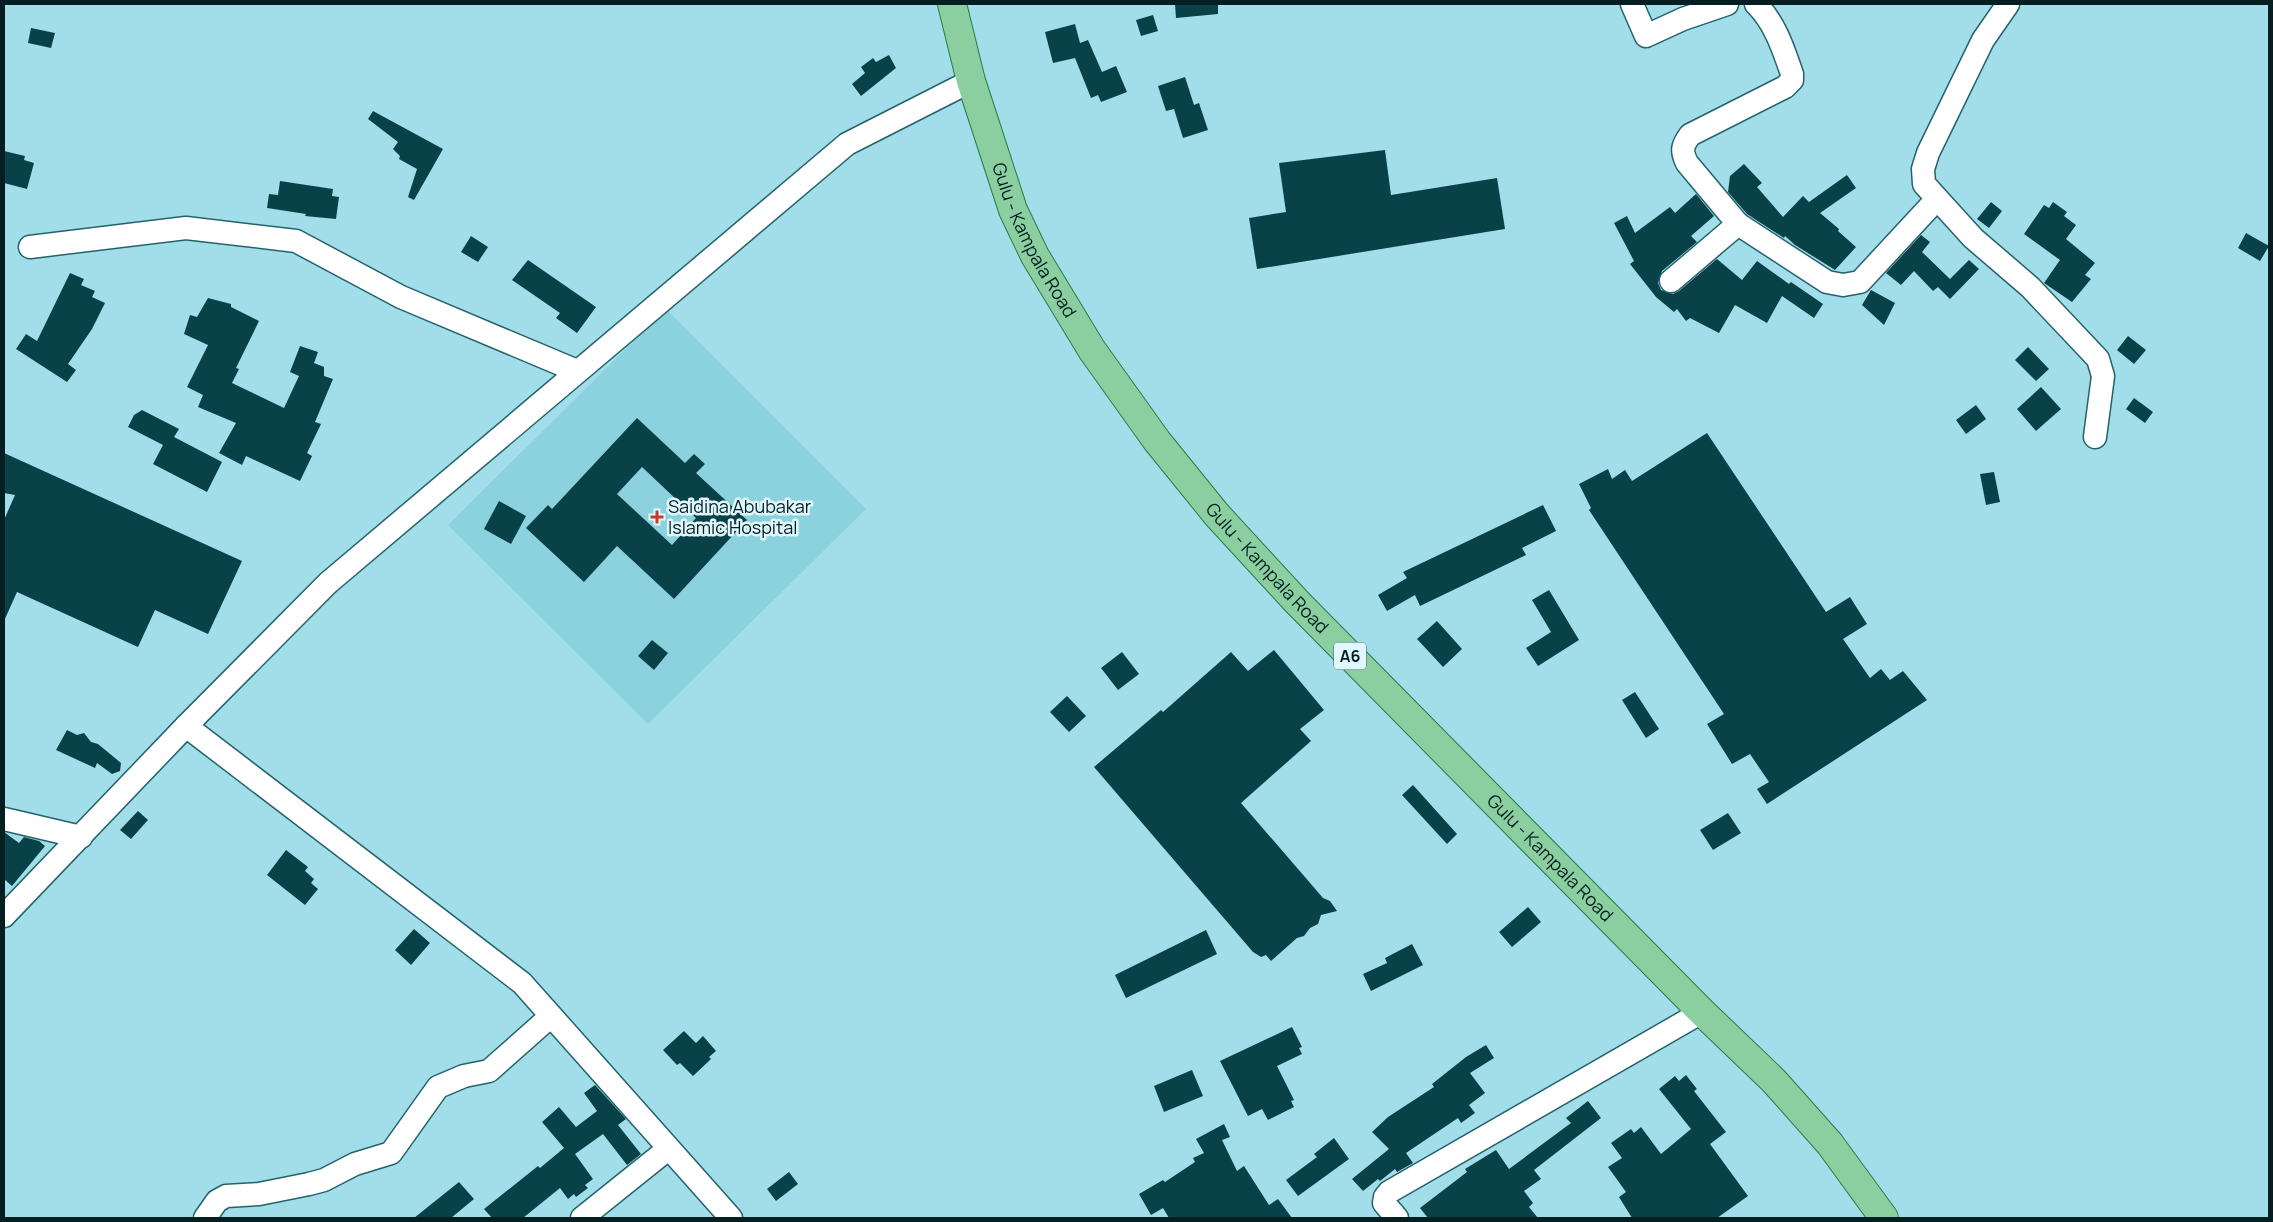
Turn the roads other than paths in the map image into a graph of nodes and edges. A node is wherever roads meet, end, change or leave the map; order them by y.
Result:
1 (952, 4) edge
2 (1632, 4) edge
3 (1727, 4) edge
4 (1756, 4) edge
5 (2008, 4) edge
6 (971, 81) junction
7 (1936, 200) junction
8 (1738, 224) junction
9 (30, 247) dead end
10 (1671, 282) dead end
11 (577, 371) junction
12 (2095, 437) dead end
13 (186, 726) junction
14 (4, 819) edge
15 (81, 837) junction
16 (4, 916) edge
17 (1702, 1012) junction
18 (552, 1016) junction
19 (668, 1149) junction
20 (204, 1218) edge
21 (582, 1218) edge
22 (731, 1218) edge
23 (1397, 1218) edge
24 (1884, 1218) edge

1 - 6 main road, Gulu - Kampala Road / A6
2 - 3 street
4 - 8 street
5 - 7 street
6 - 11 street
6 - 17 main road, Gulu - Kampala Road / A6
7 - 8 street
7 - 12 street
8 - 10 street
9 - 11 street
11 - 13 street
13 - 15 street
13 - 18 street
14 - 15 street
15 - 16 street
17 - 23 street
17 - 24 main road, Gulu - Kampala Road / A6
18 - 19 street
18 - 20 street
19 - 21 street
19 - 22 street

